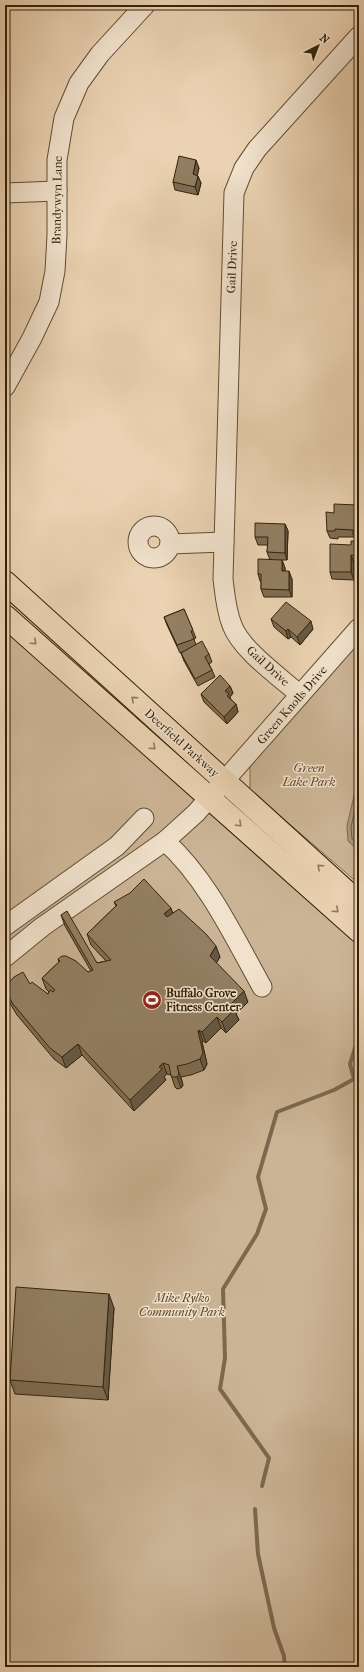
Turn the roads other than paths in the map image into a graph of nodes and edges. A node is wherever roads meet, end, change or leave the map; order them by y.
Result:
1 (145, 5) edge
2 (359, 36) edge
3 (57, 191) junction
4 (5, 192) edge
5 (5, 387) edge
6 (224, 542) junction
7 (170, 544) dead end
8 (5, 582) edge
9 (5, 616) edge
10 (359, 628) edge
11 (300, 695) junction
12 (225, 782) junction
13 (210, 798) junction
14 (144, 818) dead end
15 (165, 841) junction
16 (83, 871) junction
17 (95, 890) junction
18 (359, 903) edge
19 (5, 926) edge
20 (359, 931) edge
21 (5, 957) edge
22 (262, 987) dead end

1 - 3 street, Brandywyn Lane
2 - 6 street, Gail Drive
3 - 4 street
3 - 5 street, Brandywyn Lane
6 - 7 street
6 - 11 street, Gail Drive
12 -> 8 main road, Deerfield Parkway
9 -> 13 main road, Deerfield Parkway
10 - 11 street, Green Knolls Drive
11 - 12 street, Green Knolls Drive
12 - 13 street, Green Knolls Drive
18 -> 12 main road, Deerfield Parkway
13 - 15 street, Green Knolls Drive
13 -> 20 main road, Deerfield Parkway
14 - 16 street
15 - 17 street, Green Knolls Drive
15 - 22 street
16 - 17 street
16 - 19 street
17 - 21 street, Green Knolls Drive

